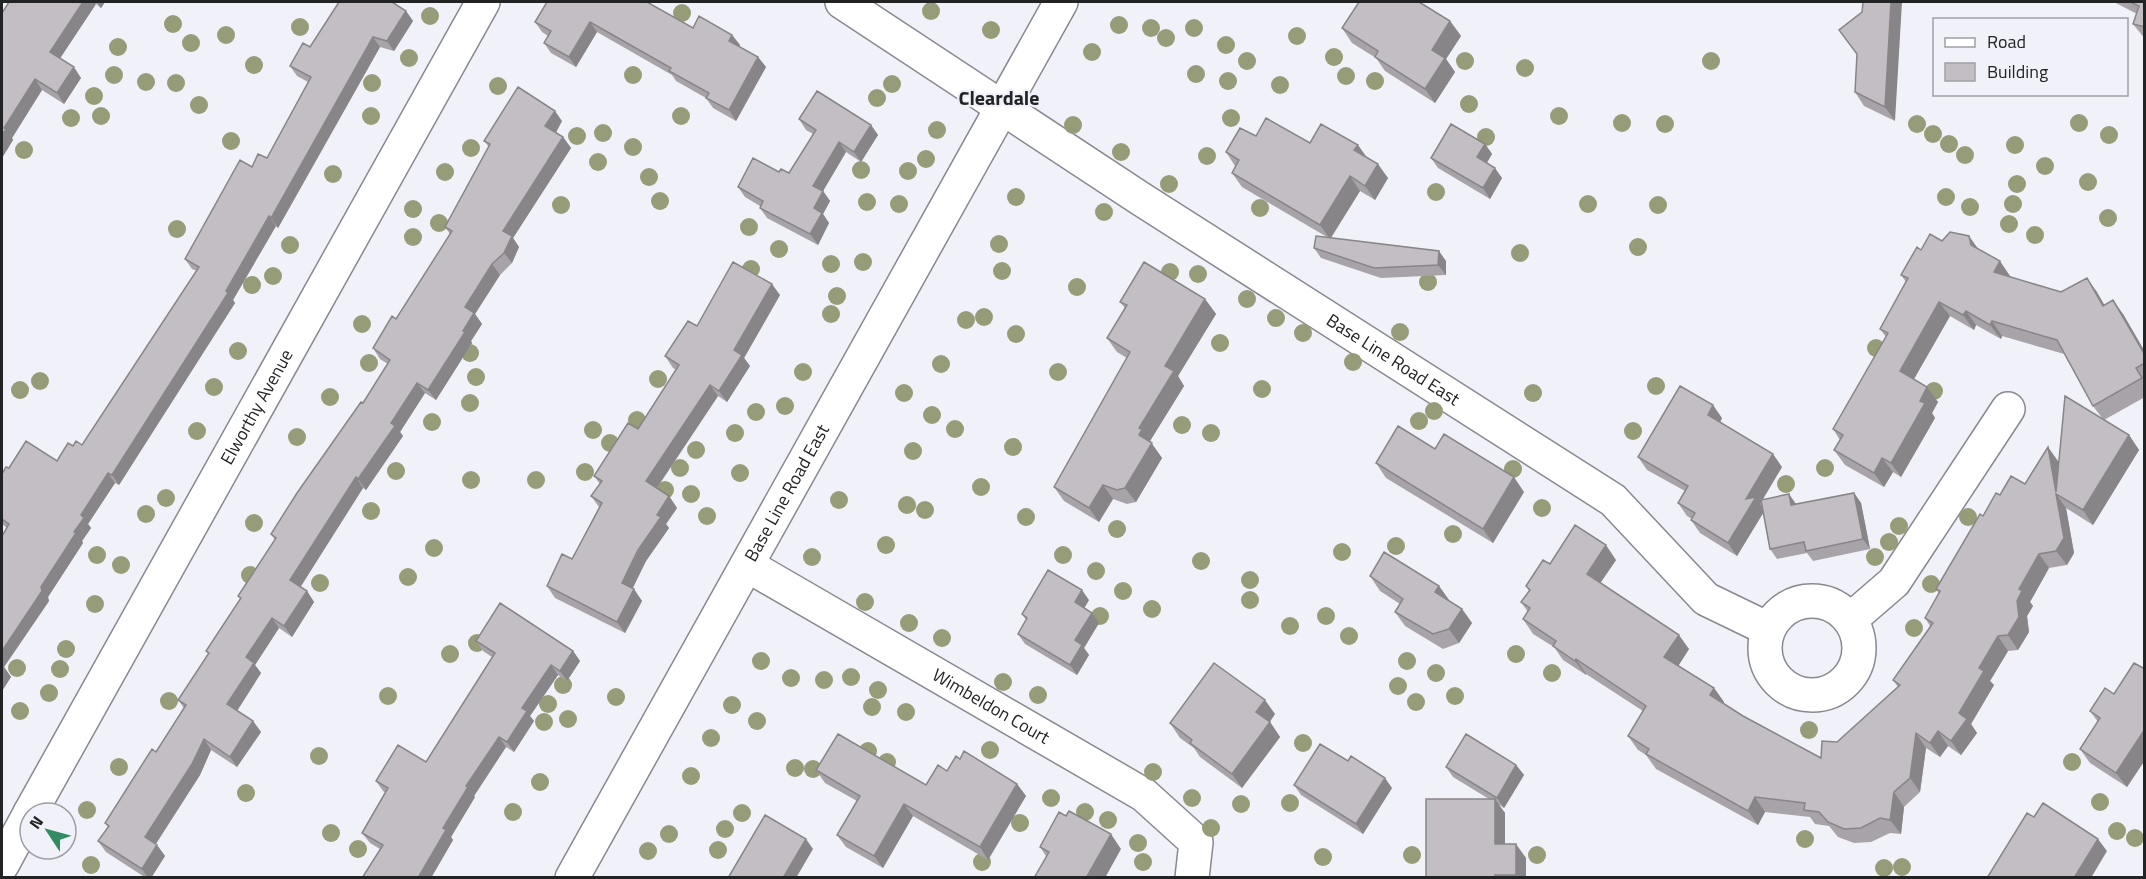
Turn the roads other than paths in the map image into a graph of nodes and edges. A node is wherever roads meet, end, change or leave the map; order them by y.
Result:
1 (483, 2) edge
2 (842, 2) edge
3 (1061, 2) edge
4 (1001, 108) junction
5 (2008, 409) dead end
6 (747, 565) junction
7 (1850, 620) junction
8 (1767, 629) junction
9 (37, 801) edge
10 (18, 835) edge
11 (2, 864) edge
12 (572, 878) edge
13 (1192, 878) edge

1 - 9 street, Elworthy Avenue
2 - 4 street
3 - 4 street, Base Line Road East
4 - 6 street, Base Line Road East
4 - 8 street, Base Line Road East
5 - 7 street
6 - 12 street, Base Line Road East
6 - 13 street, Wimbeldon Court
7 - 8 street
7 - 8 street
10 - 11 street, Elworthy Avenue

